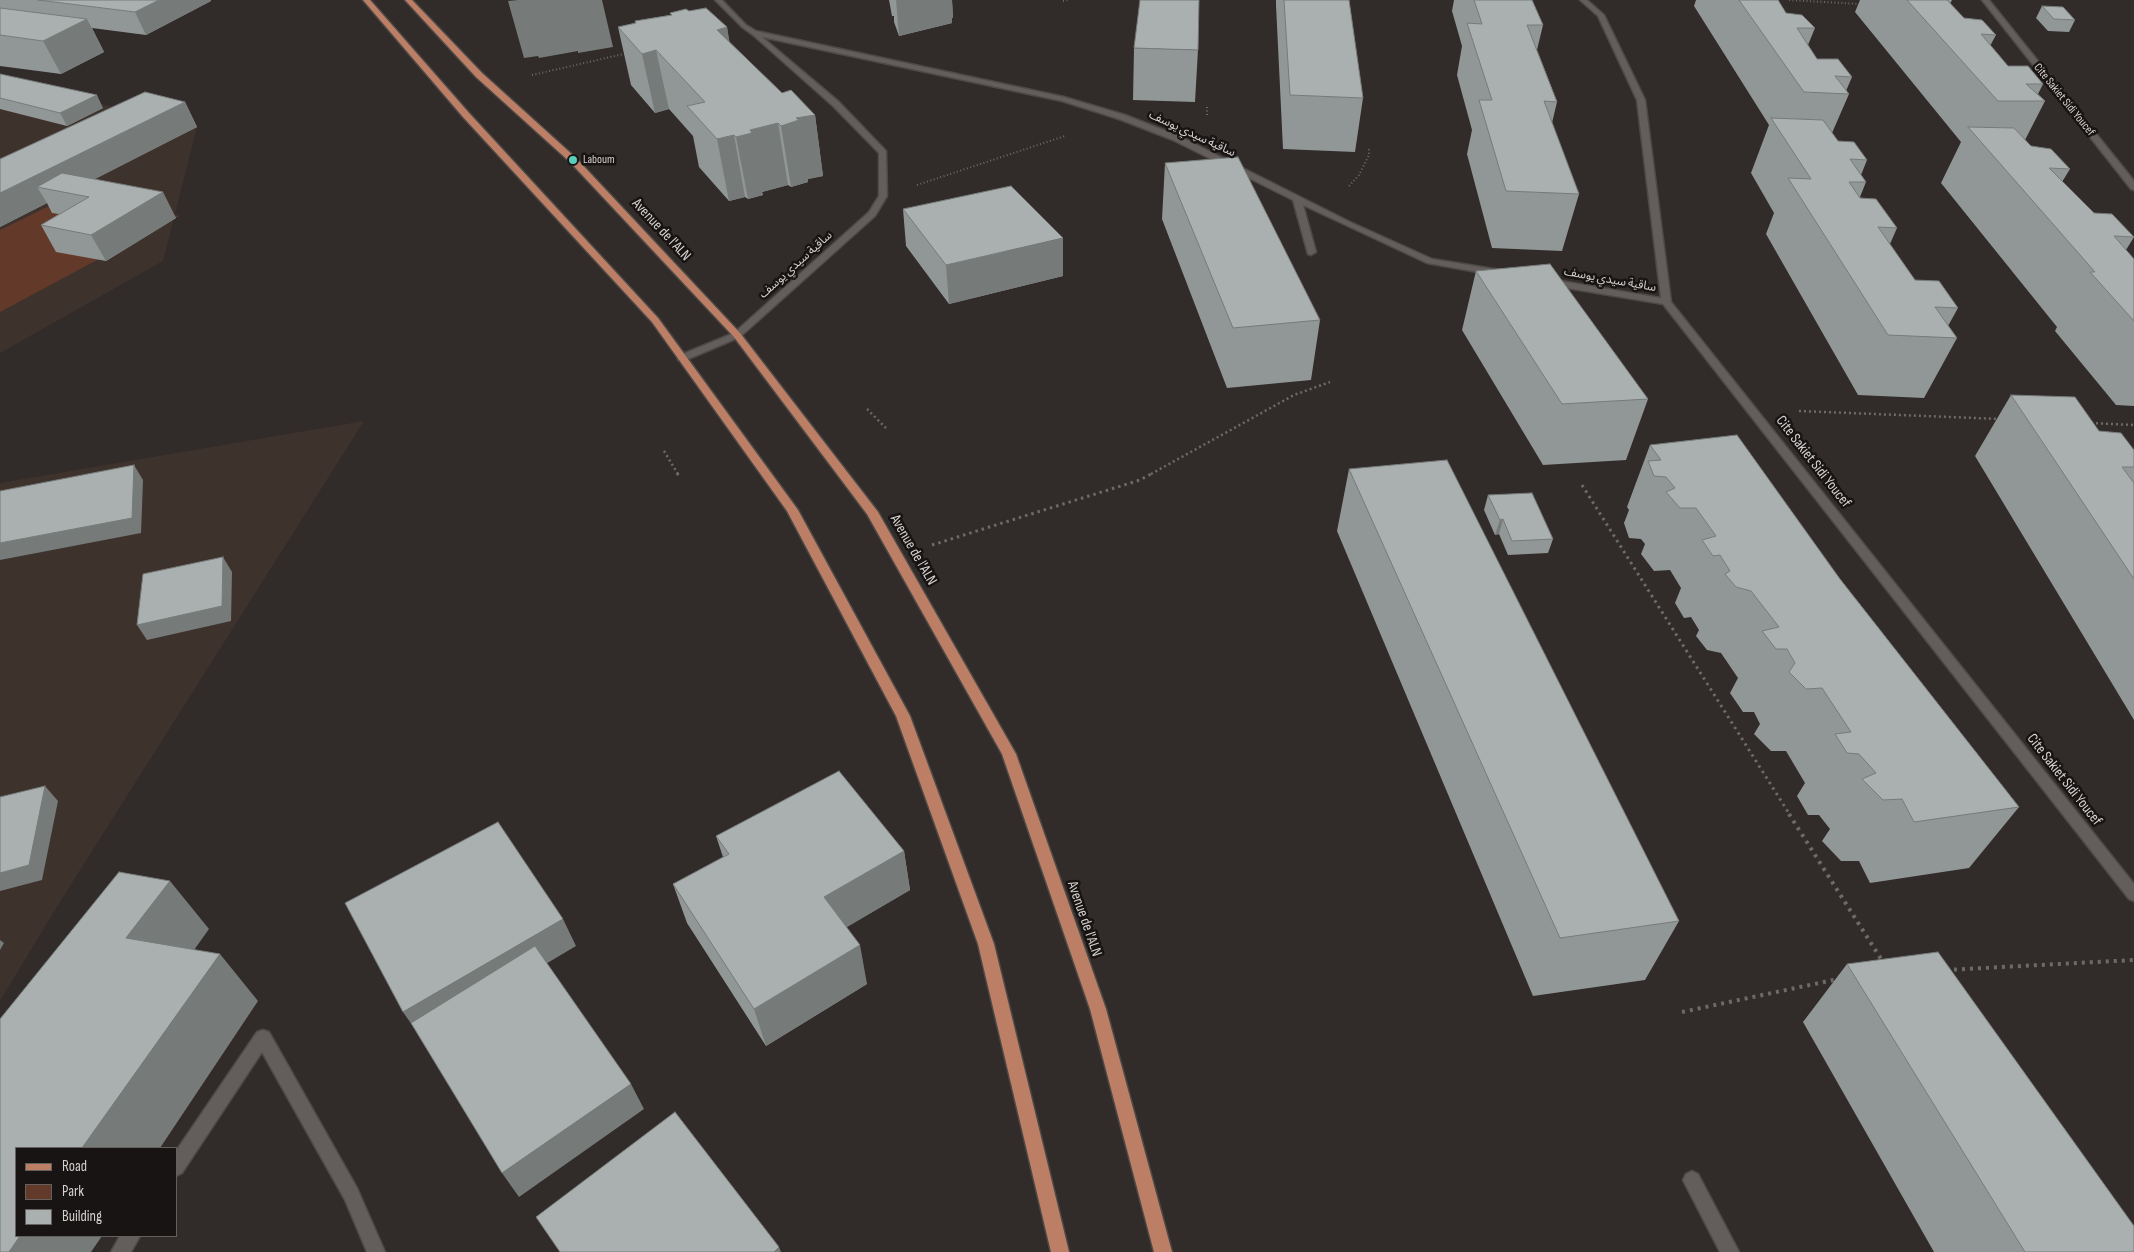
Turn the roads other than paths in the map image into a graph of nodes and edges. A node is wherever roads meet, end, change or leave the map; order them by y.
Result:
1 (366, 0) edge
2 (408, 0) edge
3 (718, 0) edge
4 (1583, 0) edge
5 (1984, 0) edge
6 (754, 33) junction
7 (2134, 187) edge
8 (1297, 198) junction
9 (1311, 252) dead end
10 (1510, 275) edge
11 (1539, 280) edge
12 (1666, 302) junction
13 (737, 335) junction
14 (682, 358) junction
15 (2134, 895) edge
16 (178, 1164) edge
17 (1692, 1180) dead end
18 (130, 1237) edge
19 (120, 1252) edge
20 (376, 1252) edge
21 (1060, 1252) edge
22 (1163, 1252) edge
23 (1730, 1252) edge

1 - 14 main road
2 - 13 main road, Avenue de l'ALN
3 - 6 street, ساقية سيدي يوسف
4 - 12 street
5 - 7 street, Cite Sakiet Sidi Youcef
6 - 8 street, ساقية سيدي يوسف
6 - 13 street, ساقية سيدي يوسف
8 - 9 street
8 - 10 street, ساقية سيدي يوسف
11 - 12 street, ساقية سيدي يوسف
12 - 15 street, Cite Sakiet Sidi Youcef
13 - 14 street, ساقية سيدي يوسف
13 - 22 main road, Avenue de l'ALN
14 - 21 main road
16 - 20 street
17 - 23 street
18 - 19 street

